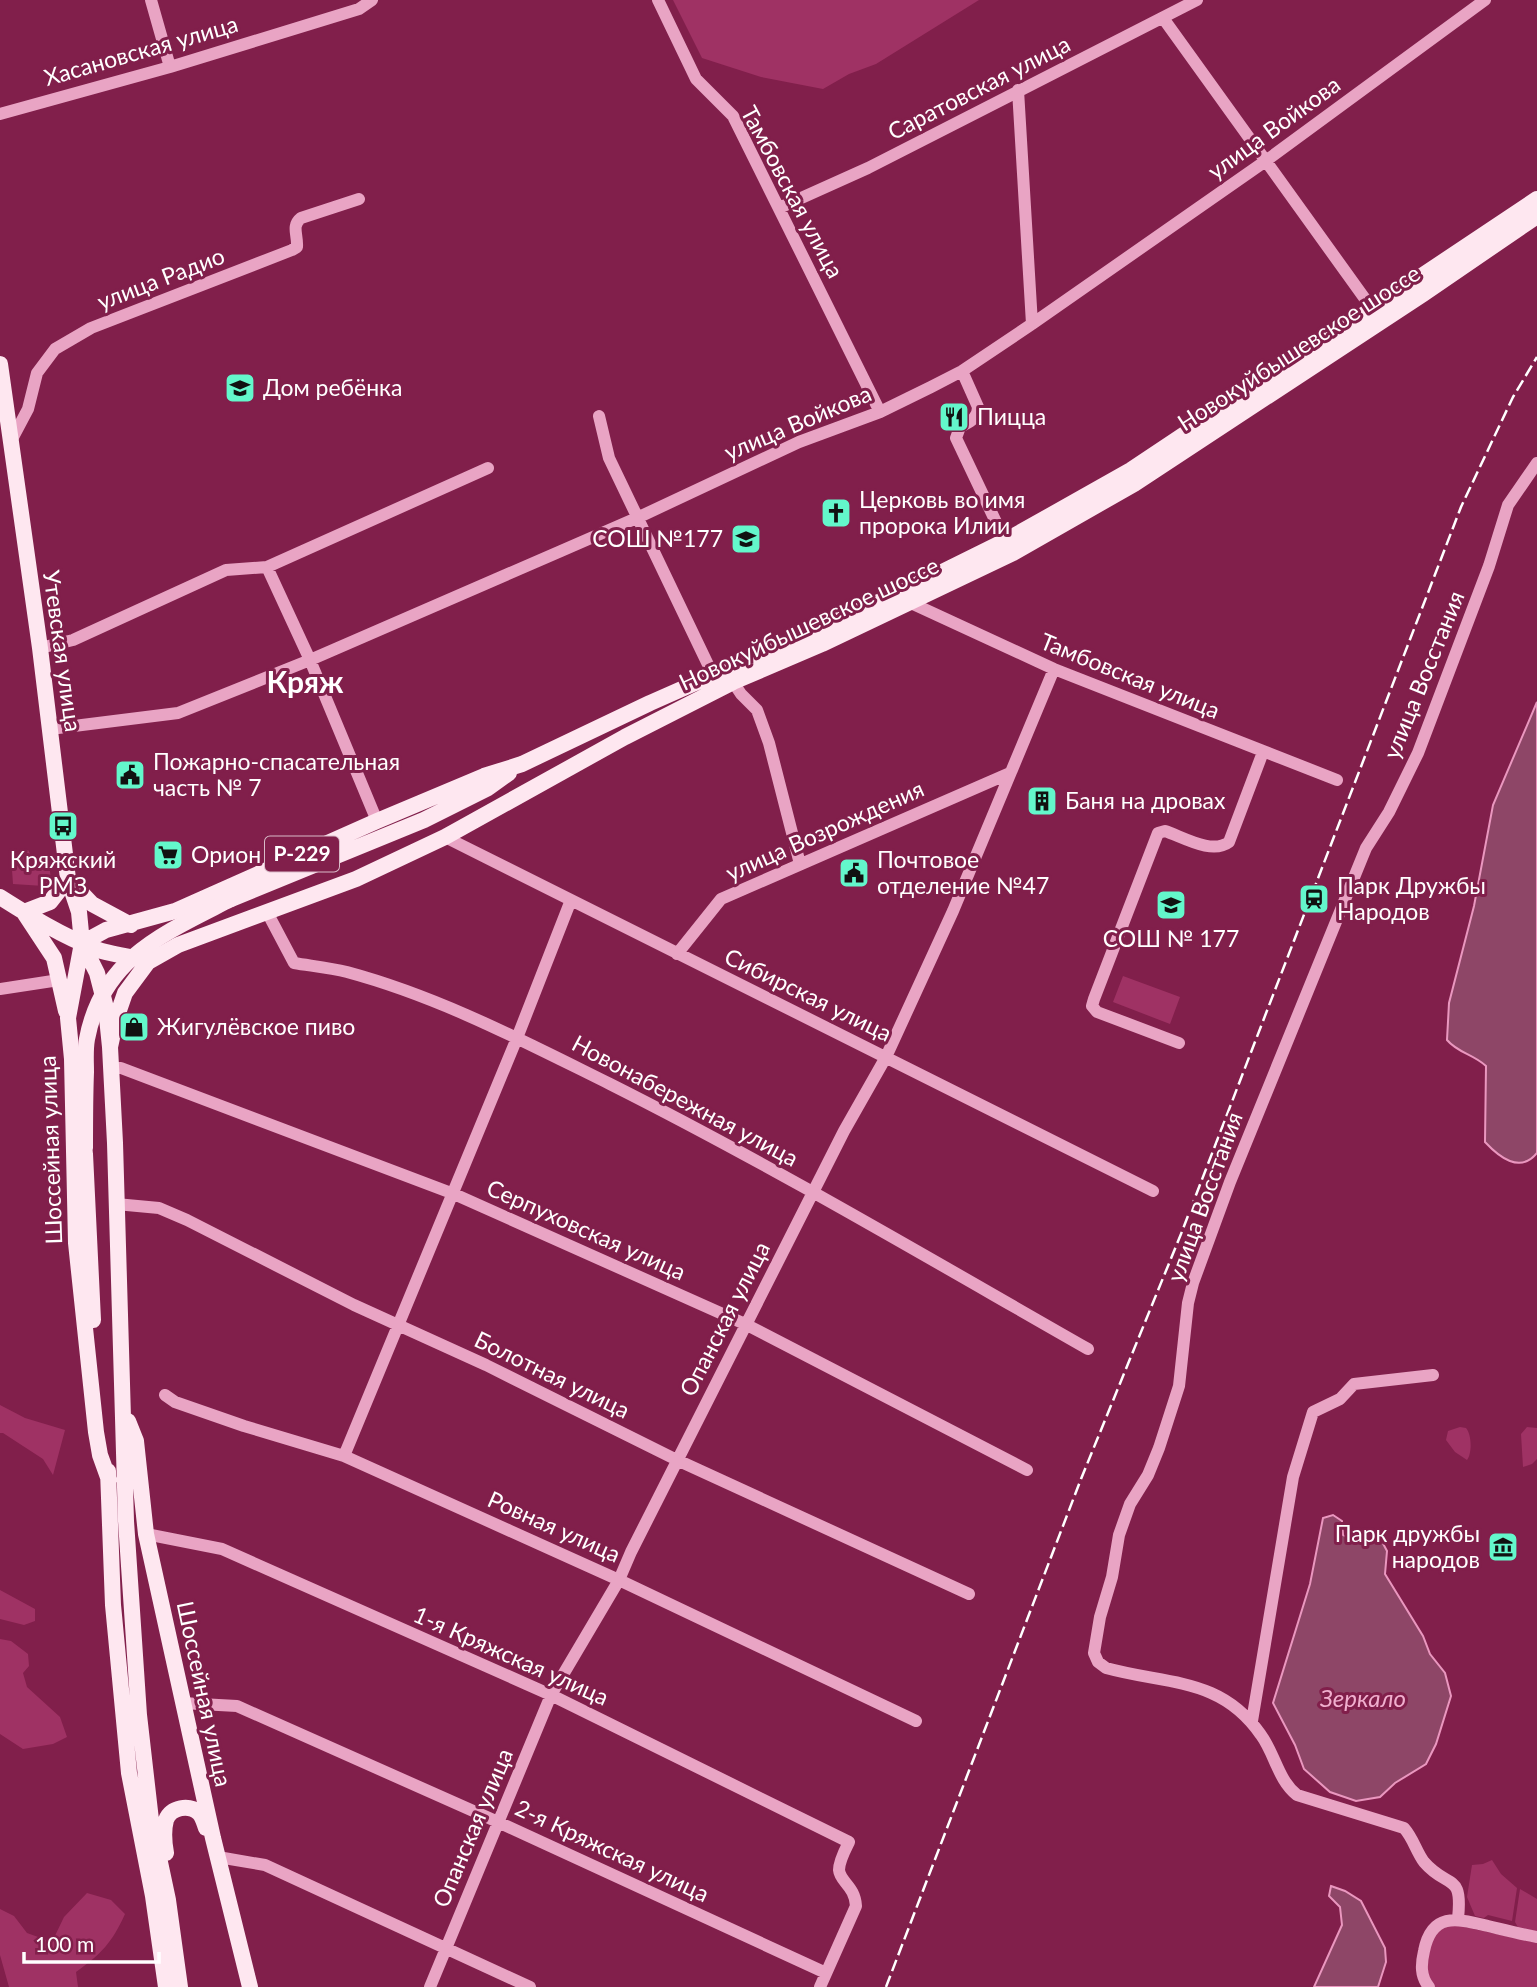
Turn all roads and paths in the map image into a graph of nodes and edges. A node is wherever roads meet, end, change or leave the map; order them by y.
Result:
1 (151, 0) edge
2 (372, 0) edge
3 (658, 0) edge
4 (1197, 0) edge
5 (1485, 0) edge
6 (1163, 18) junction
7 (170, 67) junction
8 (1018, 90) junction
9 (0, 114) edge
10 (1267, 160) junction
11 (359, 199) dead end
12 (1537, 199) edge
13 (779, 208) junction
14 (1537, 216) edge
15 (1373, 310) junction
16 (1032, 324) junction
17 (0, 364) edge
18 (962, 371) junction
19 (880, 412) junction
20 (599, 416) dead end
21 (10, 443) junction
22 (1537, 463) edge
23 (488, 468) dead end
24 (639, 517) junction
25 (1005, 541) junction
26 (267, 567) junction
27 (911, 603) junction
28 (40, 649) junction
29 (310, 660) junction
30 (1054, 669) junction
31 (713, 675) junction
32 (733, 681) junction
33 (50, 729) junction
34 (1263, 752) junction
35 (522, 764) junction
36 (1010, 773) junction
37 (1337, 780) dead end
38 (377, 821) junction
39 (445, 837) junction
40 (800, 864) junction
41 (68, 879) junction
42 (0, 897) edge
43 (571, 900) junction
44 (24, 912) junction
45 (267, 912) junction
46 (169, 913) junction
47 (131, 925) junction
48 (82, 943) junction
49 (178, 945) junction
50 (677, 954) junction
51 (148, 962) junction
52 (58, 979) junction
53 (0, 989) edge
54 (68, 1018) junction
55 (517, 1038) junction
56 (1179, 1044) dead end
57 (886, 1057) junction
58 (72, 1059) junction
59 (111, 1060) junction
60 (85, 1148) joint
61 (1153, 1191) dead end
62 (814, 1192) junction
63 (454, 1194) junction
64 (116, 1204) junction
65 (745, 1324) junction
66 (399, 1326) junction
67 (1088, 1349) dead end
68 (1433, 1375) dead end
69 (165, 1395) dead end
70 (124, 1409) junction
71 (344, 1456) junction
72 (677, 1460) junction
73 (1027, 1470) dead end
74 (109, 1480) junction
75 (146, 1534) junction
76 (619, 1580) junction
77 (969, 1594) dead end
78 (551, 1695) junction
79 (183, 1703) junction
80 (916, 1721) dead end
81 (1252, 1721) junction
82 (498, 1822) junction
83 (213, 1838) junction
84 (218, 1857) junction
85 (167, 1900) junction
86 (1458, 1919) junction
87 (1537, 1937) edge
88 (445, 1949) junction
89 (827, 1973) junction
90 (166, 1987) edge
91 (180, 1987) edge
92 (250, 1987) edge
93 (430, 1987) edge
94 (530, 1987) edge
95 (820, 1987) edge
96 (1429, 1987) edge

1 - 7 street
2 - 7 street, Хасановская улица
3 - 13 street, Тамбовская улица
4 - 6 street, Саратовская улица
5 - 10 street, улица Войкова
6 - 8 street, Саратовская улица
6 - 10 street
7 - 9 street, Хасановская улица
8 - 13 street, Саратовская улица
8 - 16 street
10 - 15 street
10 - 16 street, улица Войкова
11 - 21 street, улица Радио
12 - 15 main road, Новокуйбышевское шоссе
13 - 19 street, Тамбовская улица
14 - 27 main road, Новокуйбышевское шоссе
15 - 25 main road, Новокуйбышевское шоссе
16 - 18 street, улица Войкова
17 - 21 main road, Утевская улица
18 - 19 street, улица Войкова
18 - 25 street
19 - 24 street, улица Войкова
20 - 24 street
21 - 28 main road, Утевская улица
22 - 81 street, улица Восстания
23 - 26 street
24 - 29 street, улица Войкова
24 - 31 street
25 - 31 main road, Новокуйбышевское шоссе
26 - 28 street
26 - 29 street
27 - 30 street, Тамбовская улица
27 - 32 main road, Новокуйбышевское шоссе
28 - 33 main road, Утевская улица
29 - 33 street, улица Войкова
29 - 38 street
30 - 34 street, Тамбовская улица
30 - 36 street, Опанская улица
31 - 35 main road, Новокуйбышевское шоссе
32 - 39 main road, Новокуйбышевское шоссе
32 - 40 street
33 - 41 main road, Утевская улица
34 - 37 street, Тамбовская улица
34 - 56 street
35 - 38 main road, Новокуйбышевское шоссе / Р-229
35 - 60 main road, Новокуйбышевское шоссе, bridge
36 - 40 street, улица Возрождения
36 - 57 street, Опанская улица
38 - 46 main road, Новокуйбышевское шоссе / Р-229
39 - 43 street, Сибирская улица
39 - 45 main road, Новокуйбышевское шоссе
40 - 50 street, улица Возрождения
41 - 44 main road
41 - 47 main road
41 - 48 main road, Утевская улица
42 - 44 main road
43 - 50 street, Сибирская улица
43 - 55 street
44 - 48 main road
44 - 52 main road
45 - 49 main road, Новокуйбышевское шоссе
45 - 55 street, Новонабережная улица
46 - 47 main road, Новокуйбышевское шоссе / Р-229
46 - 49 main road
47 - 48 main road, Новокуйбышевское шоссе / Р-229
48 - 51 main road
48 - 54 main road, Шоссейная улица
48 - 59 main road
49 - 51 main road, Новокуйбышевское шоссе
50 - 57 street, Сибирская улица
51 - 59 main road, Новокуйбышевское шоссе
52 - 53 street
52 - 54 main road
54 - 58 main road, Шоссейная улица
55 - 62 street, Новонабережная улица
55 - 63 street
57 - 61 street, Сибирская улица
57 - 62 street, Опанская улица
58 - 59 main road
58 - 74 main road, Шоссейная улица
59 - 63 street, Серпуховская улица
59 - 64 main road, Шоссейная улица
60 - 74 main road, Шоссейная улица
62 - 65 street, Опанская улица
62 - 67 street, Новонабережная улица
63 - 65 street, Серпуховская улица
63 - 66 street
64 - 66 street, Болотная улица
64 - 70 main road, Шоссейная улица
65 - 72 street, Опанская улица
65 - 73 street, Серпуховская улица
66 - 71 street
66 - 72 street, Болотная улица
68 - 81 street
69 - 71 street, Ровная улица
70 - 75 main road, Шоссейная улица
70 - 85 main road, Шоссейная улица
71 - 76 street, Ровная улица
72 - 76 street, Опанская улица
72 - 77 street, Болотная улица
74 - 90 main road, Шоссейная улица
75 - 78 street, 1-я Кряжская улица
75 - 79 main road, Шоссейная улица
76 - 78 street, Опанская улица
76 - 80 street, Ровная улица
78 - 82 street, Опанская улица
78 - 89 street, 1-я Кряжская улица
79 - 82 street, 2-я Кряжская улица
79 - 83 main road, Шоссейная улица
81 - 86 street, улица Восстания
82 - 88 street, Опанская улица
82 - 89 street, 2-я Кряжская улица
83 - 84 main road, Шоссейная улица
83 - 85 main road
84 - 88 street
84 - 92 main road, Шоссейная улица
85 - 91 main road, Шоссейная улица
86 - 87 street
86 - 96 street
88 - 93 street, Опанская улица
88 - 94 street
89 - 95 street

